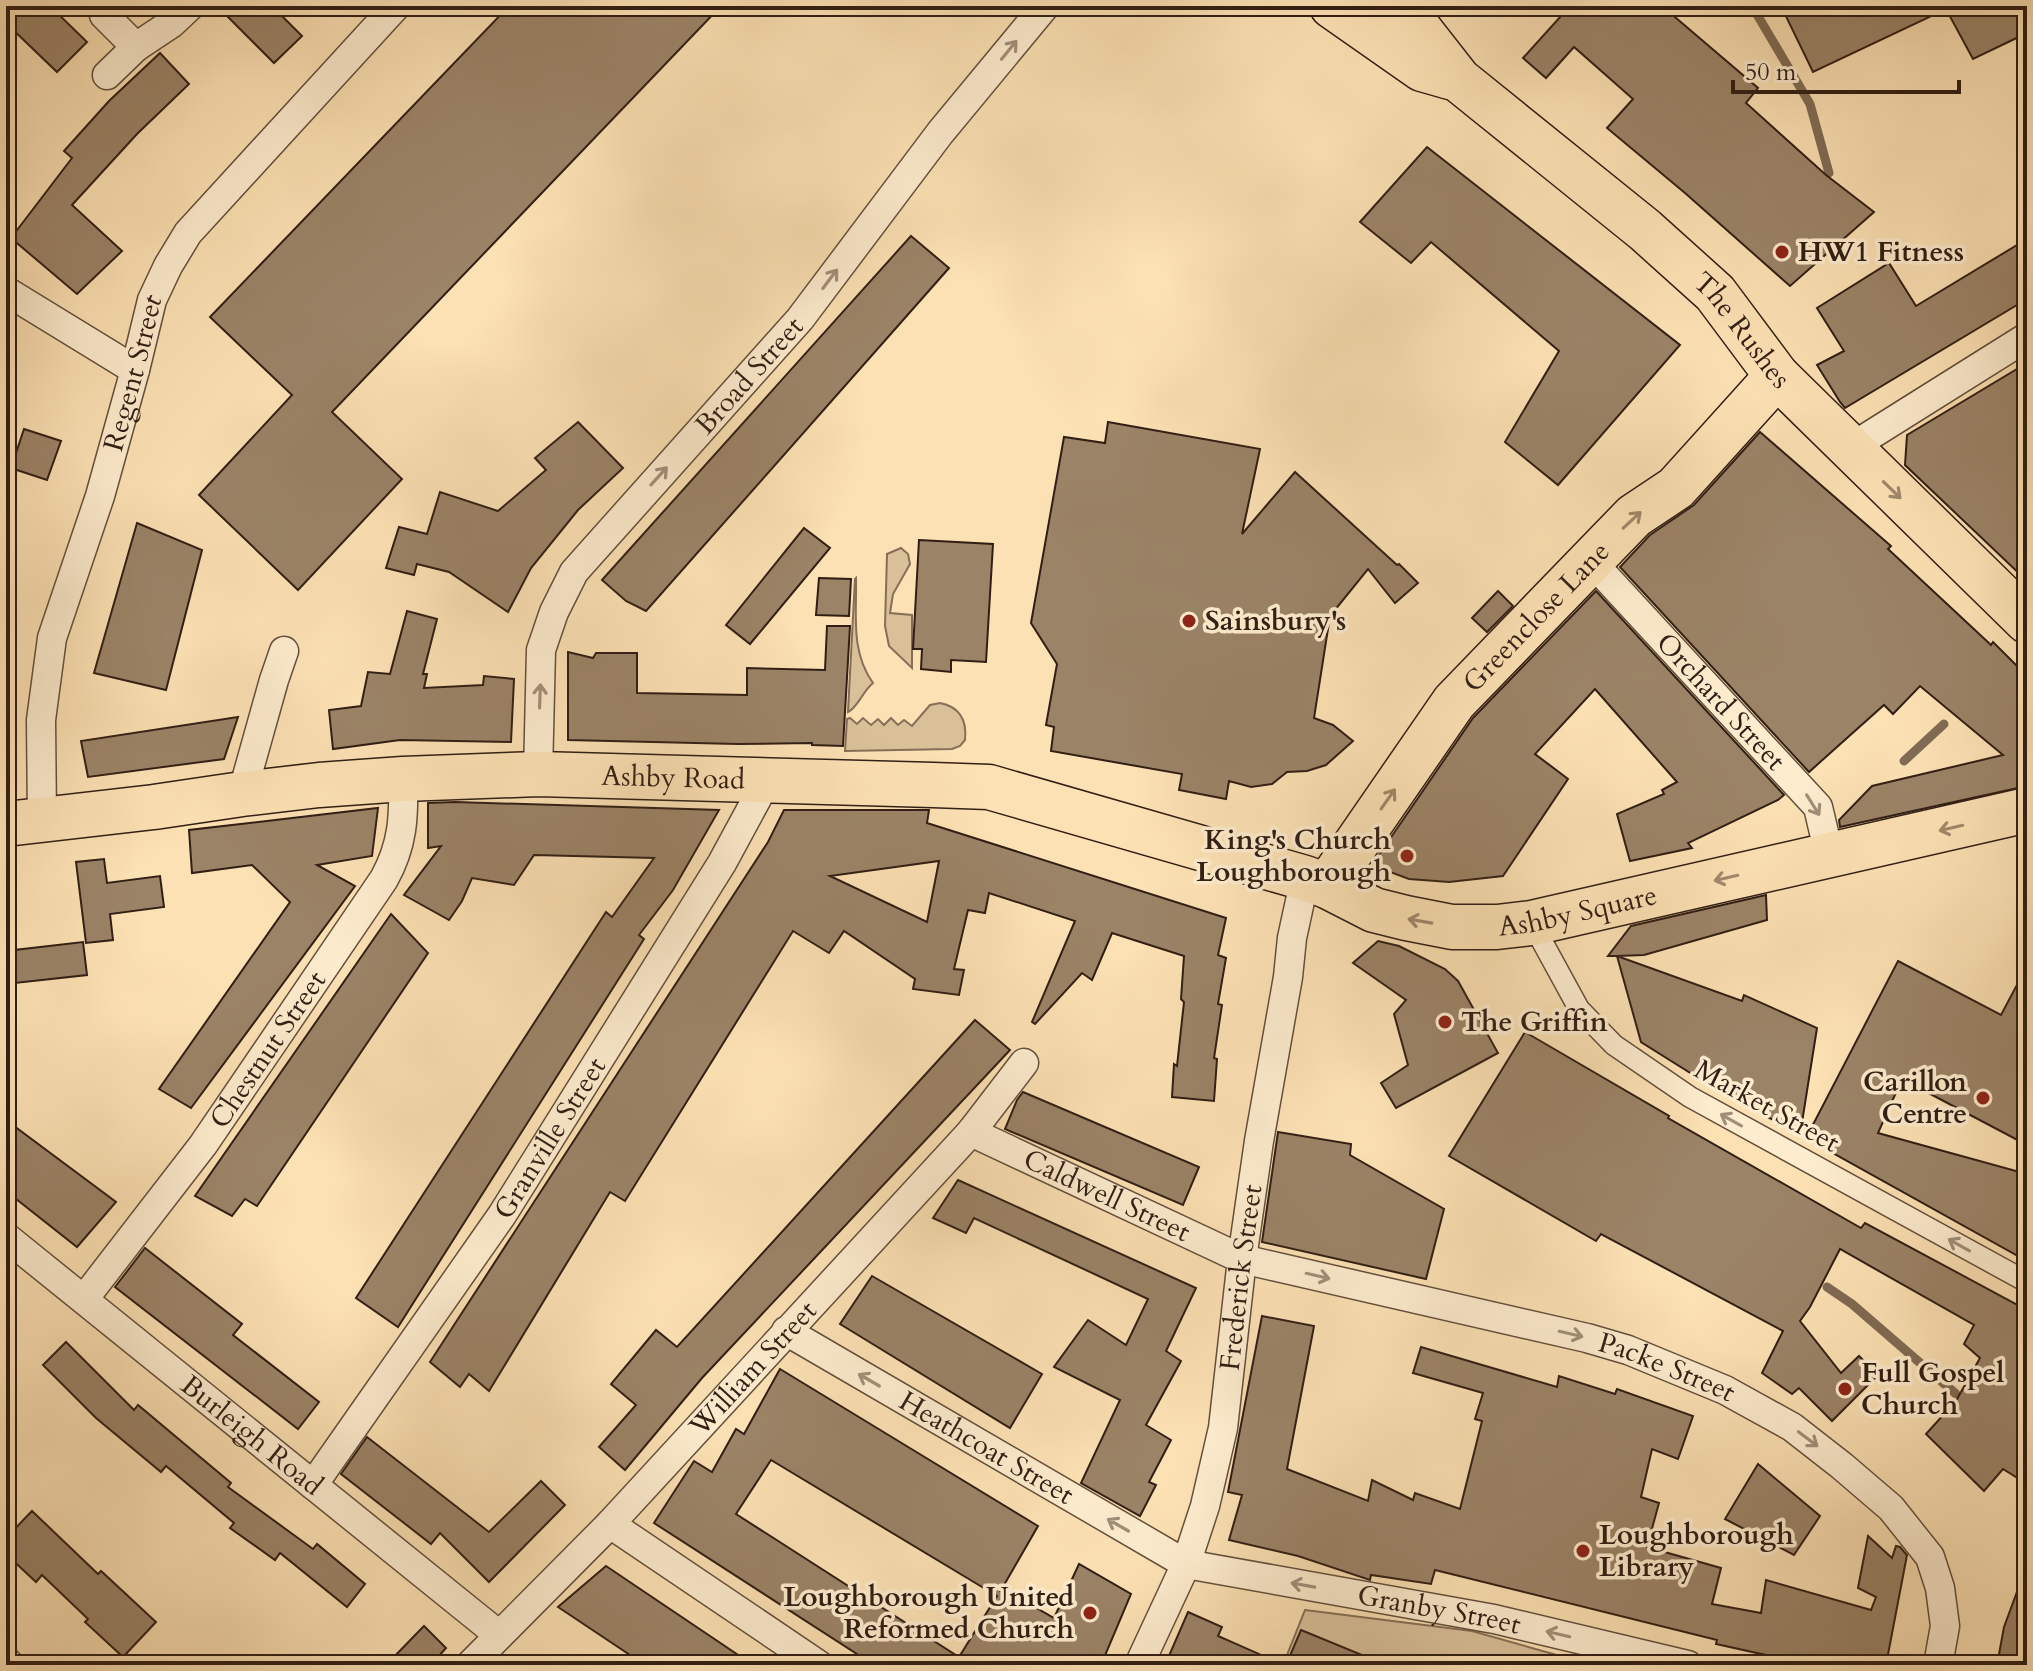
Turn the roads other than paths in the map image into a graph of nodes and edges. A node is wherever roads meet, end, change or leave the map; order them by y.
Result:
1 (190, 6) edge
2 (1045, 6) edge
3 (1332, 6) edge
4 (392, 7) edge
5 (1401, 8) edge
6 (104, 15) dead end
7 (136, 47) junction
8 (107, 75) dead end
9 (1459, 80) junction
10 (6, 291) edge
11 (2027, 337) edge
12 (135, 370) junction
13 (1777, 376) junction
14 (1852, 451) junction
15 (1592, 562) junction
16 (2017, 611) edge
17 (284, 651) dead end
18 (538, 774) junction
19 (403, 779) junction
20 (767, 780) junction
21 (242, 794) junction
22 (2027, 810) edge
23 (24, 822) edge
24 (1829, 854) junction
25 (1316, 882) junction
26 (1532, 923) junction
27 (1024, 1063) dead end
28 (971, 1132) junction
29 (6, 1237) edge
30 (1242, 1259) junction
31 (2027, 1282) edge
32 (84, 1299) junction
33 (786, 1331) junction
34 (313, 1485) junction
35 (610, 1524) junction
36 (1186, 1564) junction
37 (499, 1635) junction
38 (470, 1665) edge
39 (819, 1665) edge
40 (1139, 1665) edge
41 (1688, 1665) edge
42 (1938, 1665) edge

1 - 7 street
18 -> 2 street, Broad Street
3 - 9 main road, The Rushes
4 - 12 street, Regent Street
5 - 9 main road, The Rushes
6 - 7 street
7 - 8 street
9 - 13 main road, The Rushes
10 - 12 street
11 - 14 street
12 - 23 street, Regent Street
13 - 14 main road, The Rushes
15 -> 13 main road, Greenclose Lane
14 -> 16 main road, The Rushes
15 -> 24 street, Orchard Street
25 -> 15 main road, Greenclose Lane
17 - 21 street
18 - 19 main road, Ashby Road
18 - 20 main road, Ashby Road
19 - 21 main road, Ashby Road
19 - 32 street, Chestnut Street
20 - 25 main road, Ashby Road
20 - 34 street, Granville Street
21 - 23 main road, Ashby Road
22 -> 24 main road, Ashby Square
24 -> 26 main road, Ashby Square
26 -> 25 main road, Ashby Square
25 - 30 street, Frederick Street
31 -> 26 street, Market Street
27 - 28 street, William Street
28 - 30 street, Caldwell Street
28 - 33 street, William Street
29 - 32 street, Burleigh Road
30 - 36 street, Frederick Street
30 -> 42 street, Packe Street
32 - 34 street, Burleigh Road
33 - 35 street, William Street
36 -> 33 street, Heathcoat Street
34 - 37 street, Burleigh Road
35 - 37 street, William Street
35 - 39 street
36 - 40 street, Frederick Street
41 -> 36 street, Granby Street
37 - 38 street, William Street

